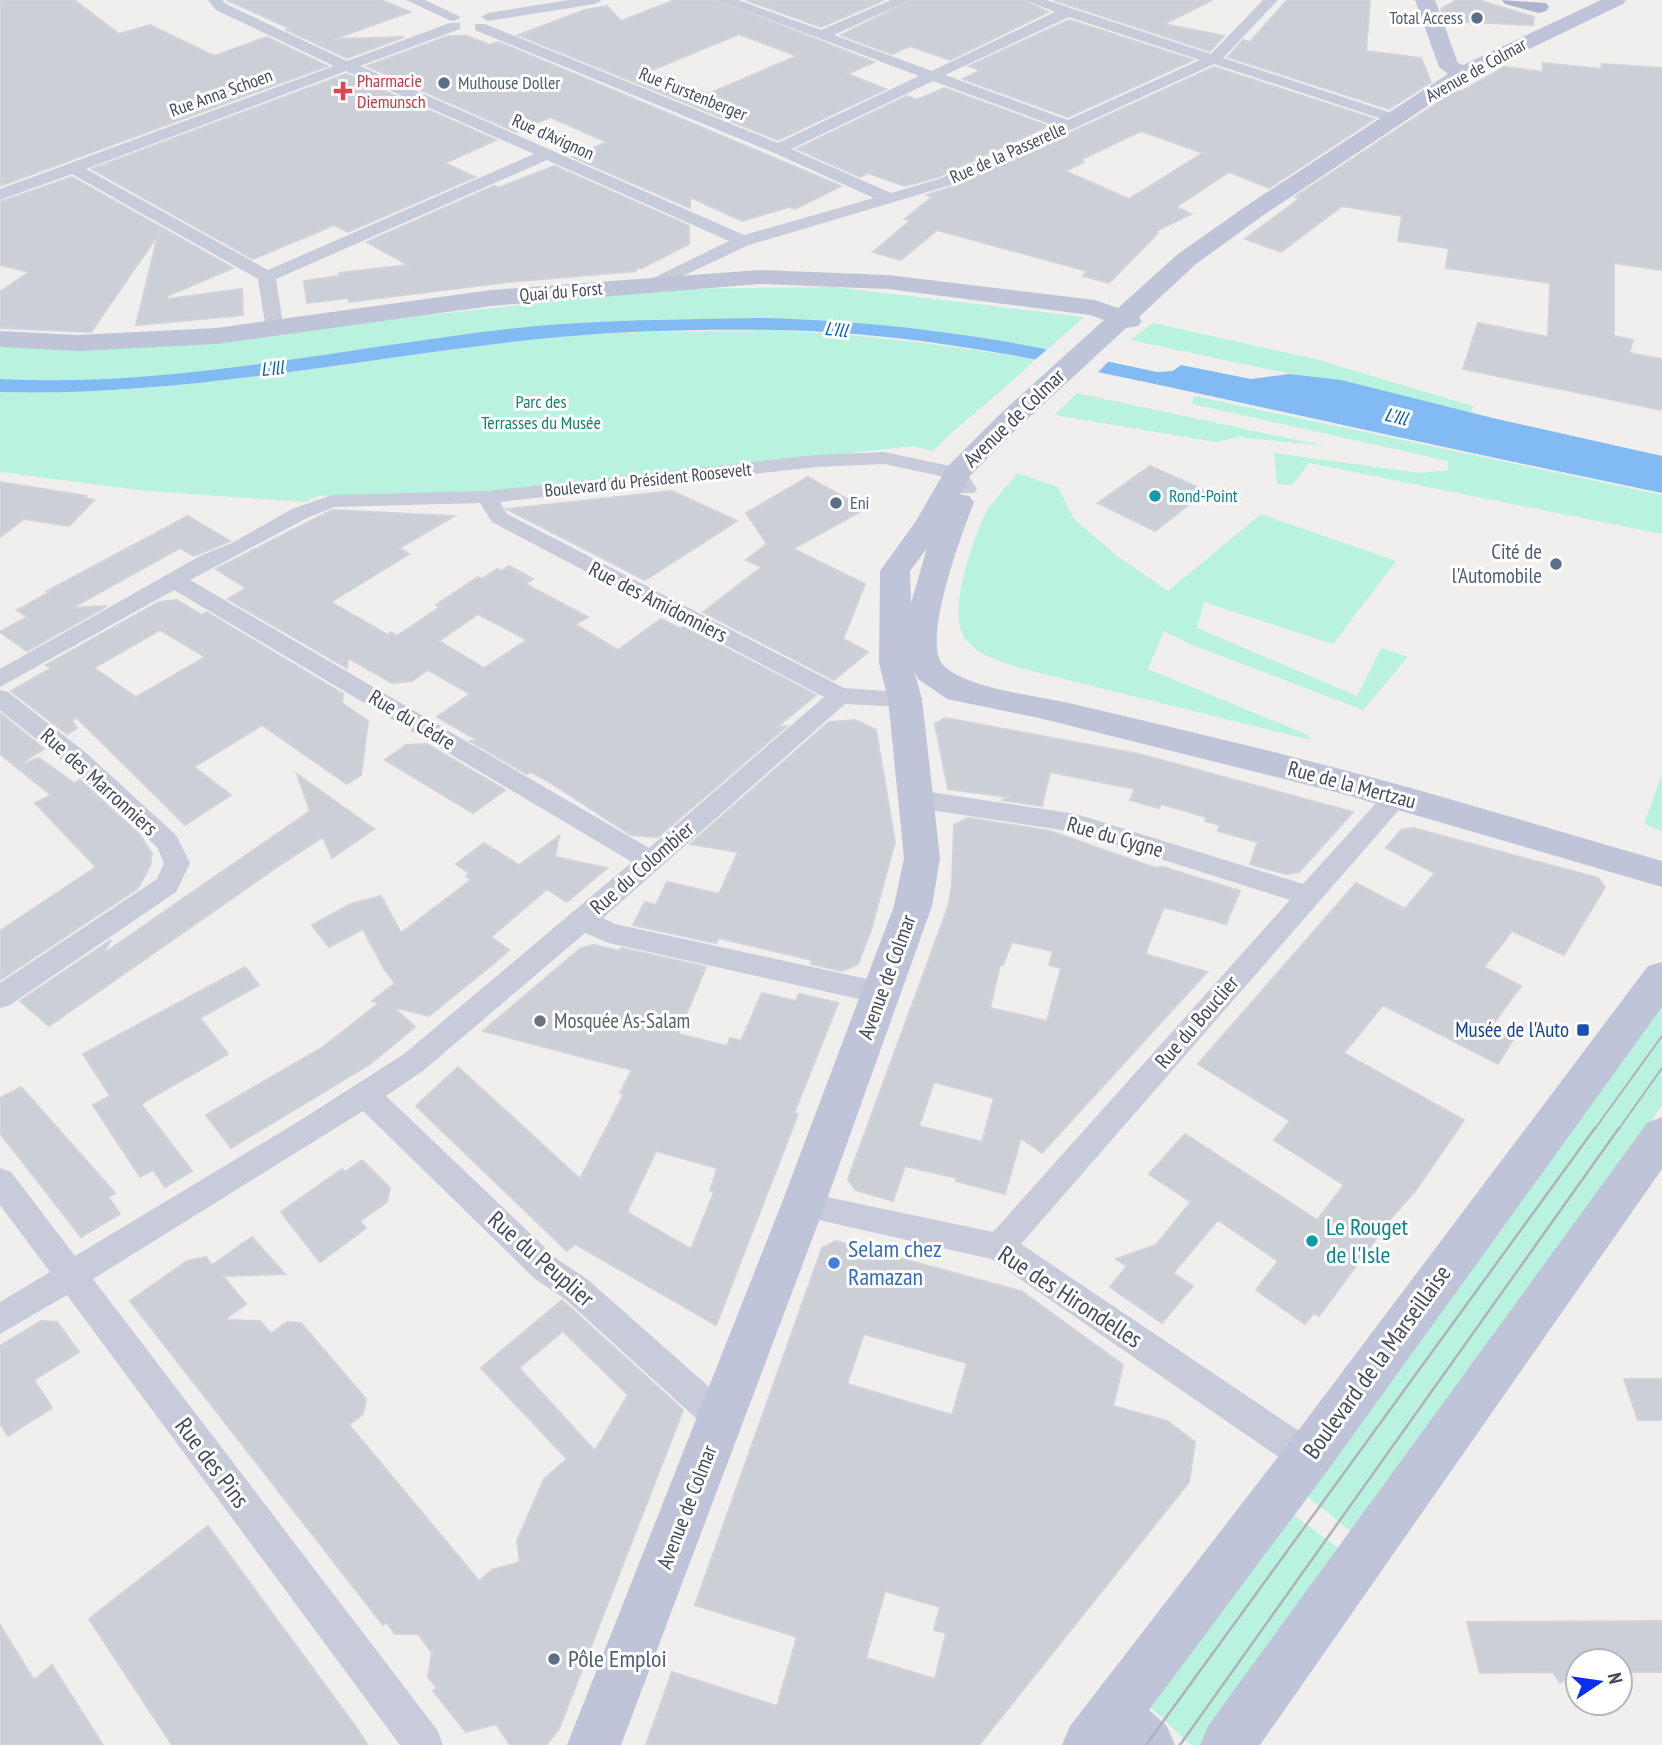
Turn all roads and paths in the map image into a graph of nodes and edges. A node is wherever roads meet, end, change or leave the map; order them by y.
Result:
1 (215, 0) edge
2 (413, 0) edge
3 (494, 0) edge
4 (595, 0) edge
5 (725, 0) edge
6 (903, 0) edge
7 (1032, 0) edge
8 (1271, 0) edge
9 (1425, 0) edge
10 (1512, 0) edge
11 (1616, 0) edge
12 (1539, 8) joint
13 (1067, 12) junction
14 (471, 18) junction
15 (1579, 18) junction
16 (822, 35) junction
17 (1214, 59) junction
18 (348, 66) junction
19 (1464, 73) junction
20 (933, 76) junction
21 (1393, 118) junction
22 (1069, 126) junction
23 (778, 149) junction
24 (547, 155) junction
25 (73, 168) junction
26 (0, 195) edge
27 (891, 199) junction
28 (743, 242) junction
29 (718, 254) junction
30 (267, 277) junction
31 (718, 280) junction
32 (655, 284) junction
33 (1120, 323) junction
34 (275, 330) junction
35 (0, 339) edge
36 (1031, 408) junction
37 (962, 481) junction
38 (487, 497) junction
39 (174, 580) junction
40 (926, 663) junction
41 (0, 679) edge
42 (959, 691) junction
43 (840, 696) junction
44 (0, 698) edge
45 (905, 699) junction
46 (1039, 707) junction
47 (913, 773) junction
48 (1396, 797) junction
49 (649, 860) junction
50 (1662, 874) edge
51 (1309, 896) junction
52 (583, 920) junction
53 (1662, 977) edge
54 (881, 993) junction
55 (0, 997) edge
56 (366, 1095) junction
57 (1662, 1135) edge
58 (0, 1181) edge
59 (803, 1205) junction
60 (999, 1247) junction
61 (71, 1277) junction
62 (0, 1319) edge
63 (721, 1419) junction
64 (1308, 1457) junction
65 (1116, 1735) edge
66 (424, 1745) edge
67 (594, 1745) edge
68 (1227, 1745) edge

1 - 18 street
2 - 14 street, Rue Furstenberger
3 - 14 street
4 - 14 street
5 - 16 street
6 - 16 street
7 - 13 street
8 - 17 street, Rue de la Passerelle
9 - 19 main road
10 - 12 main road
11 - 15 main road, Avenue de Colmar
12 - 15 main road
13 - 17 street
13 - 20 street
14 - 18 street, Rue Anna Schoen
14 - 23 street, Rue Furstenberger
15 - 19 main road, Avenue de Colmar
16 - 20 street
17 - 21 street
17 - 22 street, Rue de la Passerelle
18 - 24 street, Rue d'Avignon
18 - 25 street, Rue Anna Schoen
19 - 21 main road, Avenue de Colmar
20 - 22 street
20 - 23 street
21 - 33 main road, Avenue de Colmar
22 - 27 street, Rue de la Passerelle
23 - 27 street, Rue Furstenberger
24 - 28 street, Rue d'Avignon
24 - 30 street
25 - 26 street, Rue Anna Schoen
25 - 30 street
27 - 28 street, Rue de la Passerelle
28 - 29 street, Rue de la Passerelle
29 - 31 street
29 - 32 street, Rue de la Passerelle
30 - 34 street
31 - 32 main road, Quai du Forst
31 - 33 main road, Quai du Forst
32 - 34 main road, Quai du Forst
33 - 36 main road, Avenue de Colmar
33 - 36 main road, Avenue de Colmar
34 - 35 main road, Quai du Forst
36 - 37 main road, Avenue de Colmar
37 - 38 street, Boulevard du Président Roosevelt
37 - 40 main road, Avenue de Colmar
37 - 45 main road, Avenue de Colmar
38 - 39 street, Boulevard du Président Roosevelt
38 - 43 street, Rue des Amidonniers
39 - 41 street
39 - 49 street, Rue du Cèdre
40 - 42 main road, Rue de la Mertzau
40 - 45 main road
42 - 45 main road
42 - 46 main road, Rue de la Mertzau
43 - 45 street, Rue de la Mertzau
43 - 49 street, Rue du Colombier
44 - 55 street, Rue des Marronniers
45 - 46 main road, Rue de la Mertzau
45 - 47 main road, Avenue de Colmar
46 - 48 main road, Rue de la Mertzau
47 - 51 street, Rue du Cygne
47 - 54 main road, Avenue de Colmar
48 - 50 main road, Rue de la Mertzau
48 - 51 street, Rue du Bouclier
49 - 52 street, Rue du Colombier
51 - 60 street, Rue du Bouclier
52 - 54 street, Rue du Colombier
52 - 56 street
53 - 64 main road, Boulevard de la Marseillaise
54 - 59 main road, Avenue de Colmar
56 - 61 street
56 - 63 street, Rue du Peuplier
57 - 68 main road
58 - 61 street, Rue des Pins
59 - 60 street, Rue des Hirondelles
59 - 63 main road, Avenue de Colmar
60 - 64 street, Rue des Hirondelles
61 - 62 street
61 - 66 street, Rue des Pins
63 - 67 main road, Avenue de Colmar
64 - 65 main road, Boulevard de la Marseillaise

